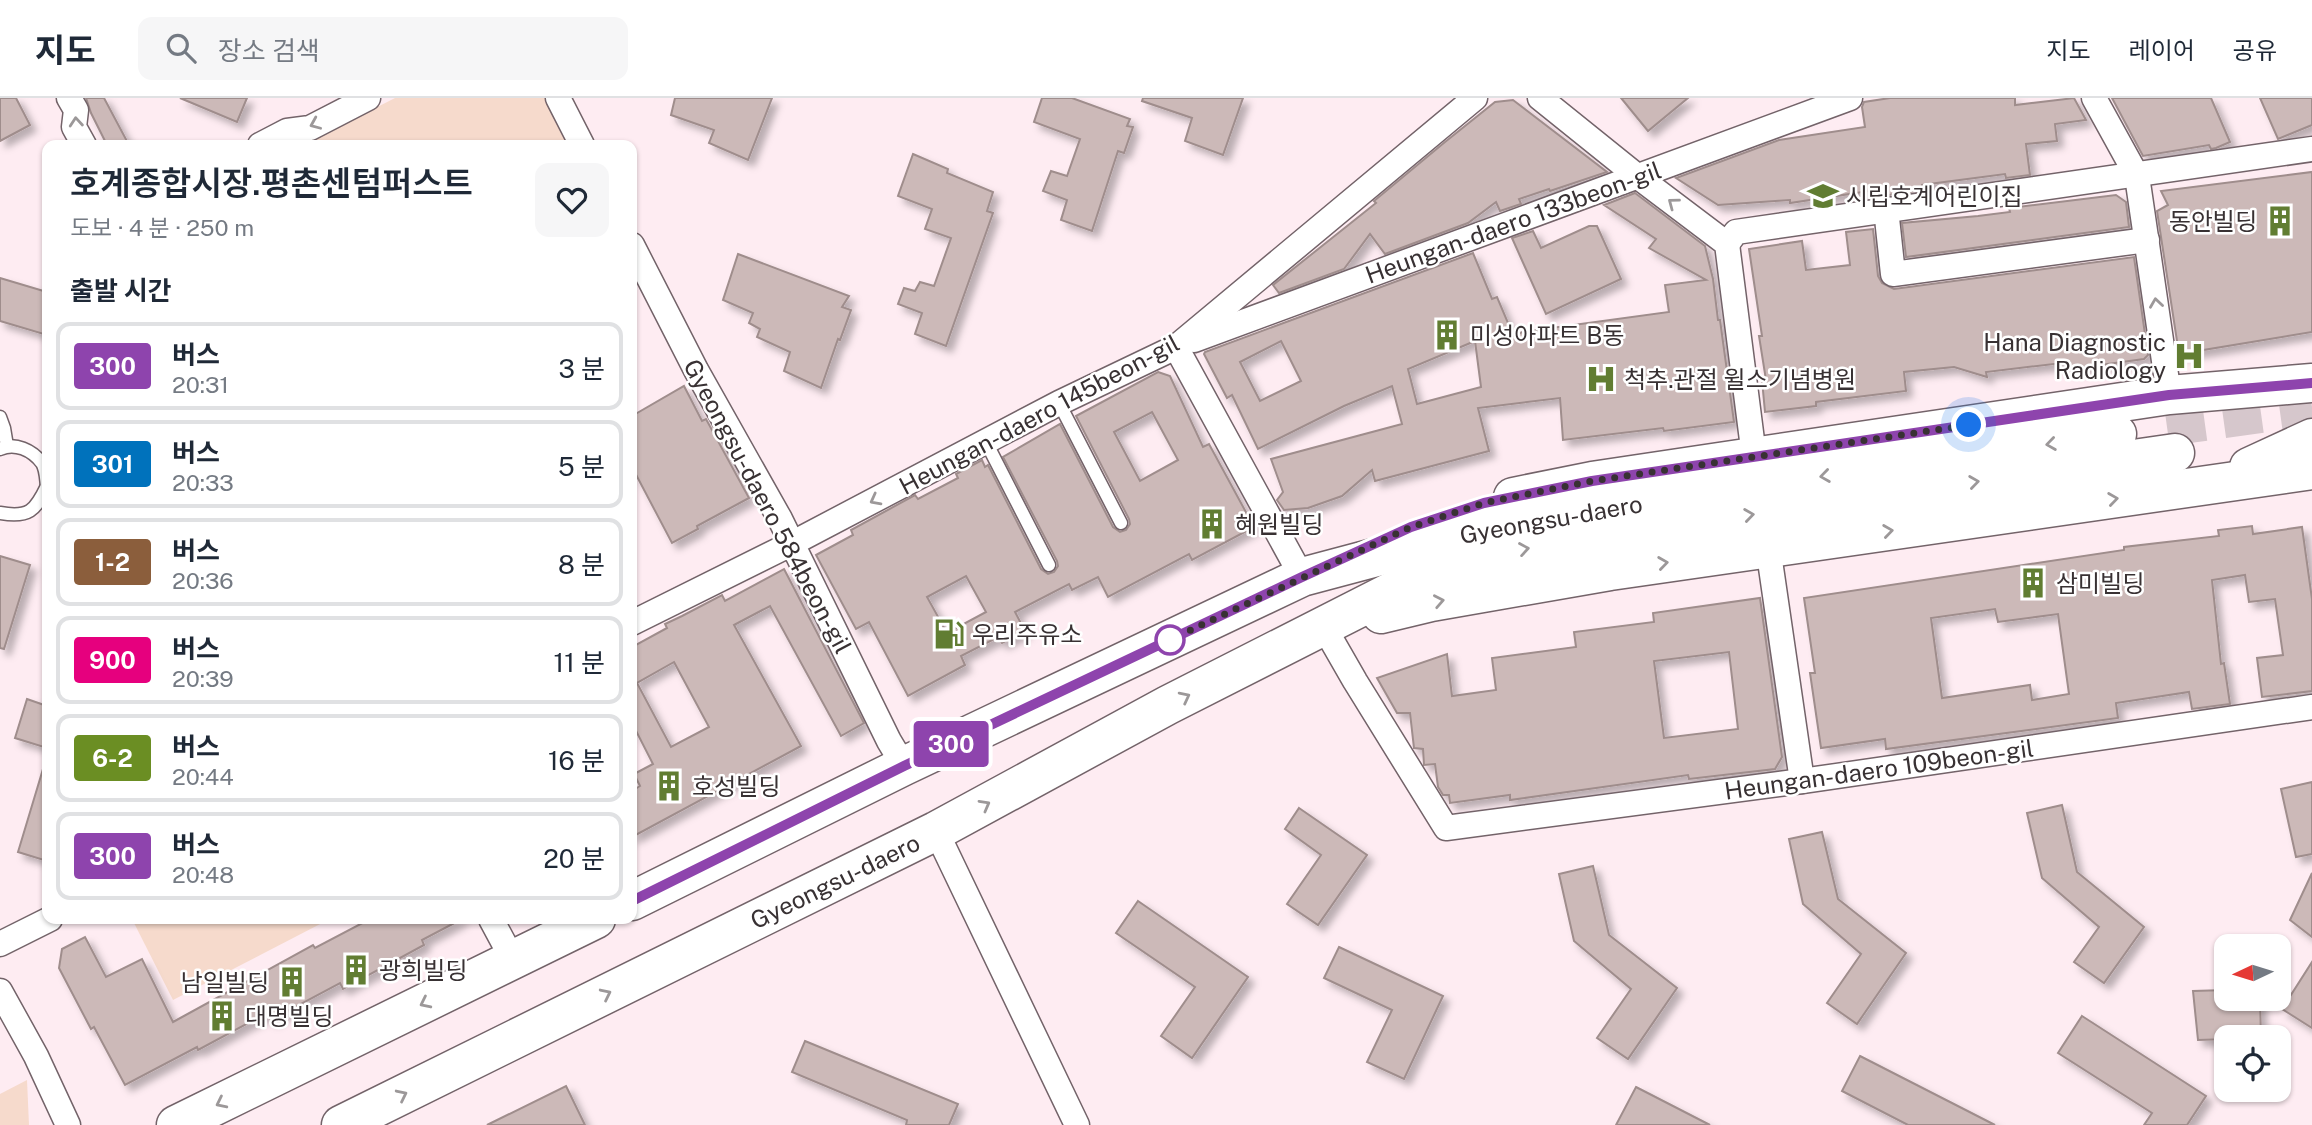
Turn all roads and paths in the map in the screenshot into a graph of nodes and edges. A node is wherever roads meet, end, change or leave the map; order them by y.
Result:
1 (69, 98) edge
2 (368, 98) edge
3 (558, 98) edge
4 (1475, 98) edge
5 (1540, 98) edge
6 (1850, 98) edge
7 (2094, 98) edge
8 (80, 140) edge
9 (270, 140) edge
10 (579, 140) edge
11 (2312, 149) edge
12 (1637, 176) junction
13 (2137, 176) junction
14 (1885, 209) junction
15 (2147, 240) junction
16 (1727, 244) junction
17 (637, 255) edge
18 (1176, 347) junction
19 (2312, 383) edge
20 (1059, 402) junction
21 (0, 417) edge
22 (2170, 425) junction
23 (2312, 438) edge
24 (986, 442) junction
25 (3, 448) edge
26 (1754, 456) junction
27 (42, 463) edge
28 (2312, 470) edge
29 (2209, 486) junction
30 (42, 510) edge
31 (0, 513) edge
32 (1121, 523) dead end
33 (791, 544) junction
34 (1768, 547) junction
35 (1049, 565) dead end
36 (1302, 577) junction
37 (637, 621) edge
38 (1324, 627) junction
39 (2312, 707) edge
40 (904, 766) junction
41 (1802, 781) junction
42 (936, 831) junction
43 (637, 899) edge
44 (42, 923) edge
45 (494, 924) edge
46 (586, 924) edge
47 (0, 944) edge
48 (513, 960) junction
49 (0, 990) edge
50 (68, 1125) edge
51 (176, 1125) edge
52 (341, 1125) edge
53 (1077, 1125) edge

8 -> 1 street
2 -> 9 street
3 - 10 street
4 - 18 street, Heungan-daero 145beon-gil
5 - 12 street
6 - 12 street, Heungan-daero 133beon-gil
7 - 13 street
11 - 13 street
16 -> 12 street
12 - 18 street, Heungan-daero 133beon-gil
13 - 14 street
13 - 15 street
14 - 15 street
14 - 16 street
22 -> 15 street
16 - 26 street
17 - 33 street, Gyeongsu-daero 584beon-gil
18 - 20 street, Heungan-daero 145beon-gil
18 - 36 street
19 - 22 main road
20 - 24 street, Heungan-daero 145beon-gil
20 - 32 lane
21 - 25 lane
22 - 26 main road
22 -> 36 main road, Gyeongsu-daero
38 -> 22 main road, Gyeongsu-daero
23 - 29 main road
24 -> 33 street, Heungan-daero 145beon-gil
24 - 35 lane
25 - 27 lane
26 - 36 main road
28 - 29 main road
34 -> 29 main road
30 - 31 lane
33 - 37 street, Heungan-daero 145beon-gil
33 - 40 street, Gyeongsu-daero 584beon-gil
38 -> 34 main road
34 - 41 street
36 - 40 main road, Gyeongsu-daero
38 - 41 street, Heungan-daero 109beon-gil
42 -> 38 main road, Gyeongsu-daero
39 - 41 street, Heungan-daero 109beon-gil
40 - 43 main road, Gyeongsu-daero
52 -> 42 main road, Gyeongsu-daero
42 - 53 street
44 - 47 street
45 - 48 street
46 - 48 main road
48 -> 51 main road
49 - 50 street

